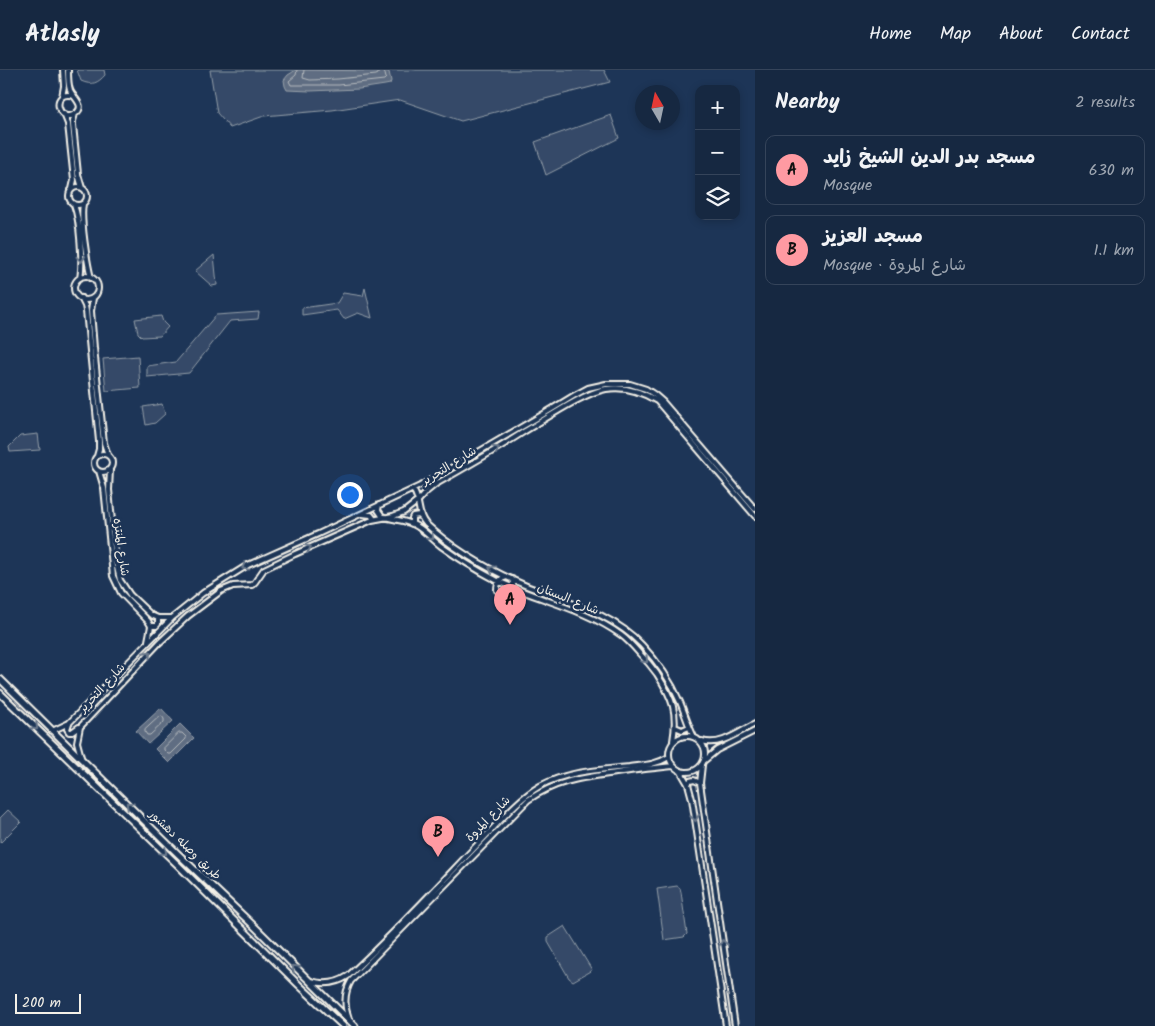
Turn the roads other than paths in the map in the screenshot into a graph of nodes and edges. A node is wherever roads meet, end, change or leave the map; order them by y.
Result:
1 (63, 70) edge
2 (68, 70) edge
3 (74, 96) junction
4 (62, 97) junction
5 (76, 113) junction
6 (64, 114) junction
7 (82, 188) junction
8 (72, 189) junction
9 (83, 204) junction
10 (74, 205) junction
11 (80, 278) junction
12 (91, 278) junction
13 (81, 298) junction
14 (93, 298) junction
15 (85, 306) junction
16 (92, 306) junction
17 (92, 348) junction
18 (619, 386) junction
19 (96, 408) junction
20 (101, 408) junction
21 (508, 435) junction
22 (512, 440) junction
23 (108, 455) junction
24 (97, 456) junction
25 (110, 470) junction
26 (99, 472) junction
27 (420, 486) junction
28 (413, 490) junction
29 (425, 492) junction
30 (418, 501) junction
31 (379, 505) junction
32 (755, 509) edge
33 (362, 514) junction
34 (755, 516) edge
35 (385, 517) junction
36 (421, 517) junction
37 (374, 520) junction
38 (412, 524) junction
39 (454, 539) dead end
40 (112, 543) junction
41 (451, 544) junction
42 (285, 548) junction
43 (295, 554) junction
44 (228, 577) junction
45 (507, 577) junction
46 (512, 579) junction
47 (499, 581) junction
48 (233, 586) junction
49 (513, 588) junction
50 (498, 590) dead end
51 (508, 594) dead end
52 (550, 602) junction
53 (553, 608) dead end
54 (145, 609) junction
55 (140, 614) junction
56 (158, 618) junction
57 (172, 618) junction
58 (151, 626) junction
59 (623, 629) junction
60 (620, 634) junction
61 (634, 637) junction
62 (148, 642) junction
63 (631, 644) junction
64 (655, 651) dead end
65 (651, 655) junction
66 (125, 666) junction
67 (133, 670) junction
68 (115, 676) junction
69 (658, 676) junction
70 (0, 679) edge
71 (122, 681) junction
72 (656, 682) dead end
73 (0, 693) edge
74 (69, 723) junction
75 (755, 724) edge
76 (80, 727) junction
77 (689, 727) junction
78 (676, 728) junction
79 (52, 731) junction
80 (724, 732) dead end
81 (755, 732) edge
82 (694, 737) junction
83 (726, 738) junction
84 (699, 739) junction
85 (673, 742) junction
86 (715, 743) junction
87 (717, 750) junction
88 (669, 756) junction
89 (704, 760) junction
90 (84, 761) junction
91 (702, 765) junction
92 (673, 766) junction
93 (682, 772) junction
94 (700, 783) junction
95 (688, 784) junction
96 (526, 799) junction
97 (692, 840) dead end
98 (698, 840) junction
99 (379, 949) junction
100 (715, 959) junction
101 (725, 959) junction
102 (727, 972) junction
103 (717, 973) junction
104 (308, 980) junction
105 (342, 986) junction
106 (715, 998) dead end
107 (721, 998) junction
108 (350, 1021) junction
109 (343, 1026) edge
110 (355, 1026) edge
111 (726, 1026) edge
112 (735, 1026) edge

1 - 4 street
2 - 3 street
3 - 4 street
3 - 5 street
4 - 6 street
5 - 6 street
5 - 7 street
6 - 8 street
7 - 8 street
7 - 9 street
8 - 10 street
9 - 10 street
9 - 12 street
10 -> 11 street
11 - 12 street
11 - 13 street
12 - 14 street
13 - 14 street
13 - 15 street
14 - 16 street
15 - 16 street
15 - 17 street
16 - 17 street
17 - 19 street
17 - 20 street
18 - 21 street, شارع التحرير
18 - 22 street, شارع التحرير
18 - 32 street, شارع التحرير
18 - 34 street, شارع التحرير
19 - 20 street
19 - 24 street
20 - 23 street
21 - 22 street
21 - 27 street, شارع التحرير
29 -> 22 street, شارع التحرير
23 - 24 street
23 - 25 street
24 - 26 street
25 - 26 street
25 - 40 street, شارع المنتزه
26 - 40 street, شارع المنتزه
27 - 28 street, شارع التحرير
27 - 29 street
28 - 30 street
28 - 31 street, شارع التحرير
29 - 30 street, شارع التحرير
30 - 35 street, شارع التحرير
30 - 36 street
31 - 33 street, شارع التحرير
31 - 35 street
33 - 37 street
33 - 42 street, شارع التحرير
35 - 37 street, شارع التحرير
35 - 38 street, شارع البستان
36 - 38 street
36 - 41 street, شارع البستان
43 -> 37 street, شارع التحرير
38 -> 47 street, شارع البستان
39 - 41 street
40 - 54 street, شارع المنتزه
40 - 55 street, شارع المنتزه
45 -> 41 street, شارع البستان
42 - 43 street
42 -> 44 street, شارع التحرير
43 - 48 street, شارع التحرير
44 - 48 street
44 - 57 street, شارع التحرير
45 - 46 street, شارع البستان
45 - 47 street
46 - 49 street
46 - 59 street, شارع البستان
47 - 49 street, شارع البستان
47 - 50 street
67 -> 48 street, شارع التحرير
49 - 51 street
49 - 52 street, شارع البستان
52 - 53 street
52 - 60 street, شارع البستان
54 - 55 street
54 - 56 street, شارع المنتزه
55 - 58 street, شارع المنتزه
56 - 57 street
56 - 58 street
57 - 62 street, شارع التحرير
58 - 62 street
59 - 60 street
59 - 61 street, شارع البستان
60 - 63 street, شارع البستان
61 - 63 street
61 - 65 street, شارع البستان
62 - 66 street, شارع التحرير
63 -> 69 street, شارع البستان
64 - 65 street
65 - 77 street, شارع البستان
66 - 67 street
66 - 68 street, شارع التحرير
67 - 71 street, شارع التحرير
68 - 71 street
68 - 74 street, شارع التحرير
69 - 72 street
69 - 78 street, شارع البستان
70 - 79 main road, طريق وصله دهشور
71 - 76 street, شارع التحرير
73 -> 109 main road, طريق وصله دهشور
74 - 76 street
74 - 79 street, شارع التحرير
75 - 83 street
76 - 90 street, شارع التحرير
77 - 78 street
77 - 82 street, شارع البستان
78 - 85 street, شارع البستان
79 - 90 main road, طريق وصله دهشور
80 - 83 street
81 - 87 street
82 - 84 street
82 - 85 street
83 - 86 street
84 - 86 street
84 - 89 street
85 - 88 street
86 - 87 street
87 - 89 street
88 - 92 street
88 - 96 street, شارع المروة
89 - 91 street
104 -> 90 main road, طريق وصله دهشور
91 - 93 street
91 - 94 street
92 - 93 street
92 - 96 street, شارع المروة
93 - 95 street
94 - 95 street
101 -> 94 street
95 -> 98 street
96 - 99 street, شارع المروة
97 - 98 street
98 - 100 street
99 - 105 street, شارع المروة
99 - 105 street, شارع المروة
100 - 101 street
100 - 103 street
101 - 102 street
102 - 103 street
102 - 112 street
103 - 107 street
104 - 105 street
104 - 108 main road, طريق وصله دهشور
105 - 108 street
106 - 107 street
107 - 111 street
108 - 110 main road, طريق وصله دهشور

